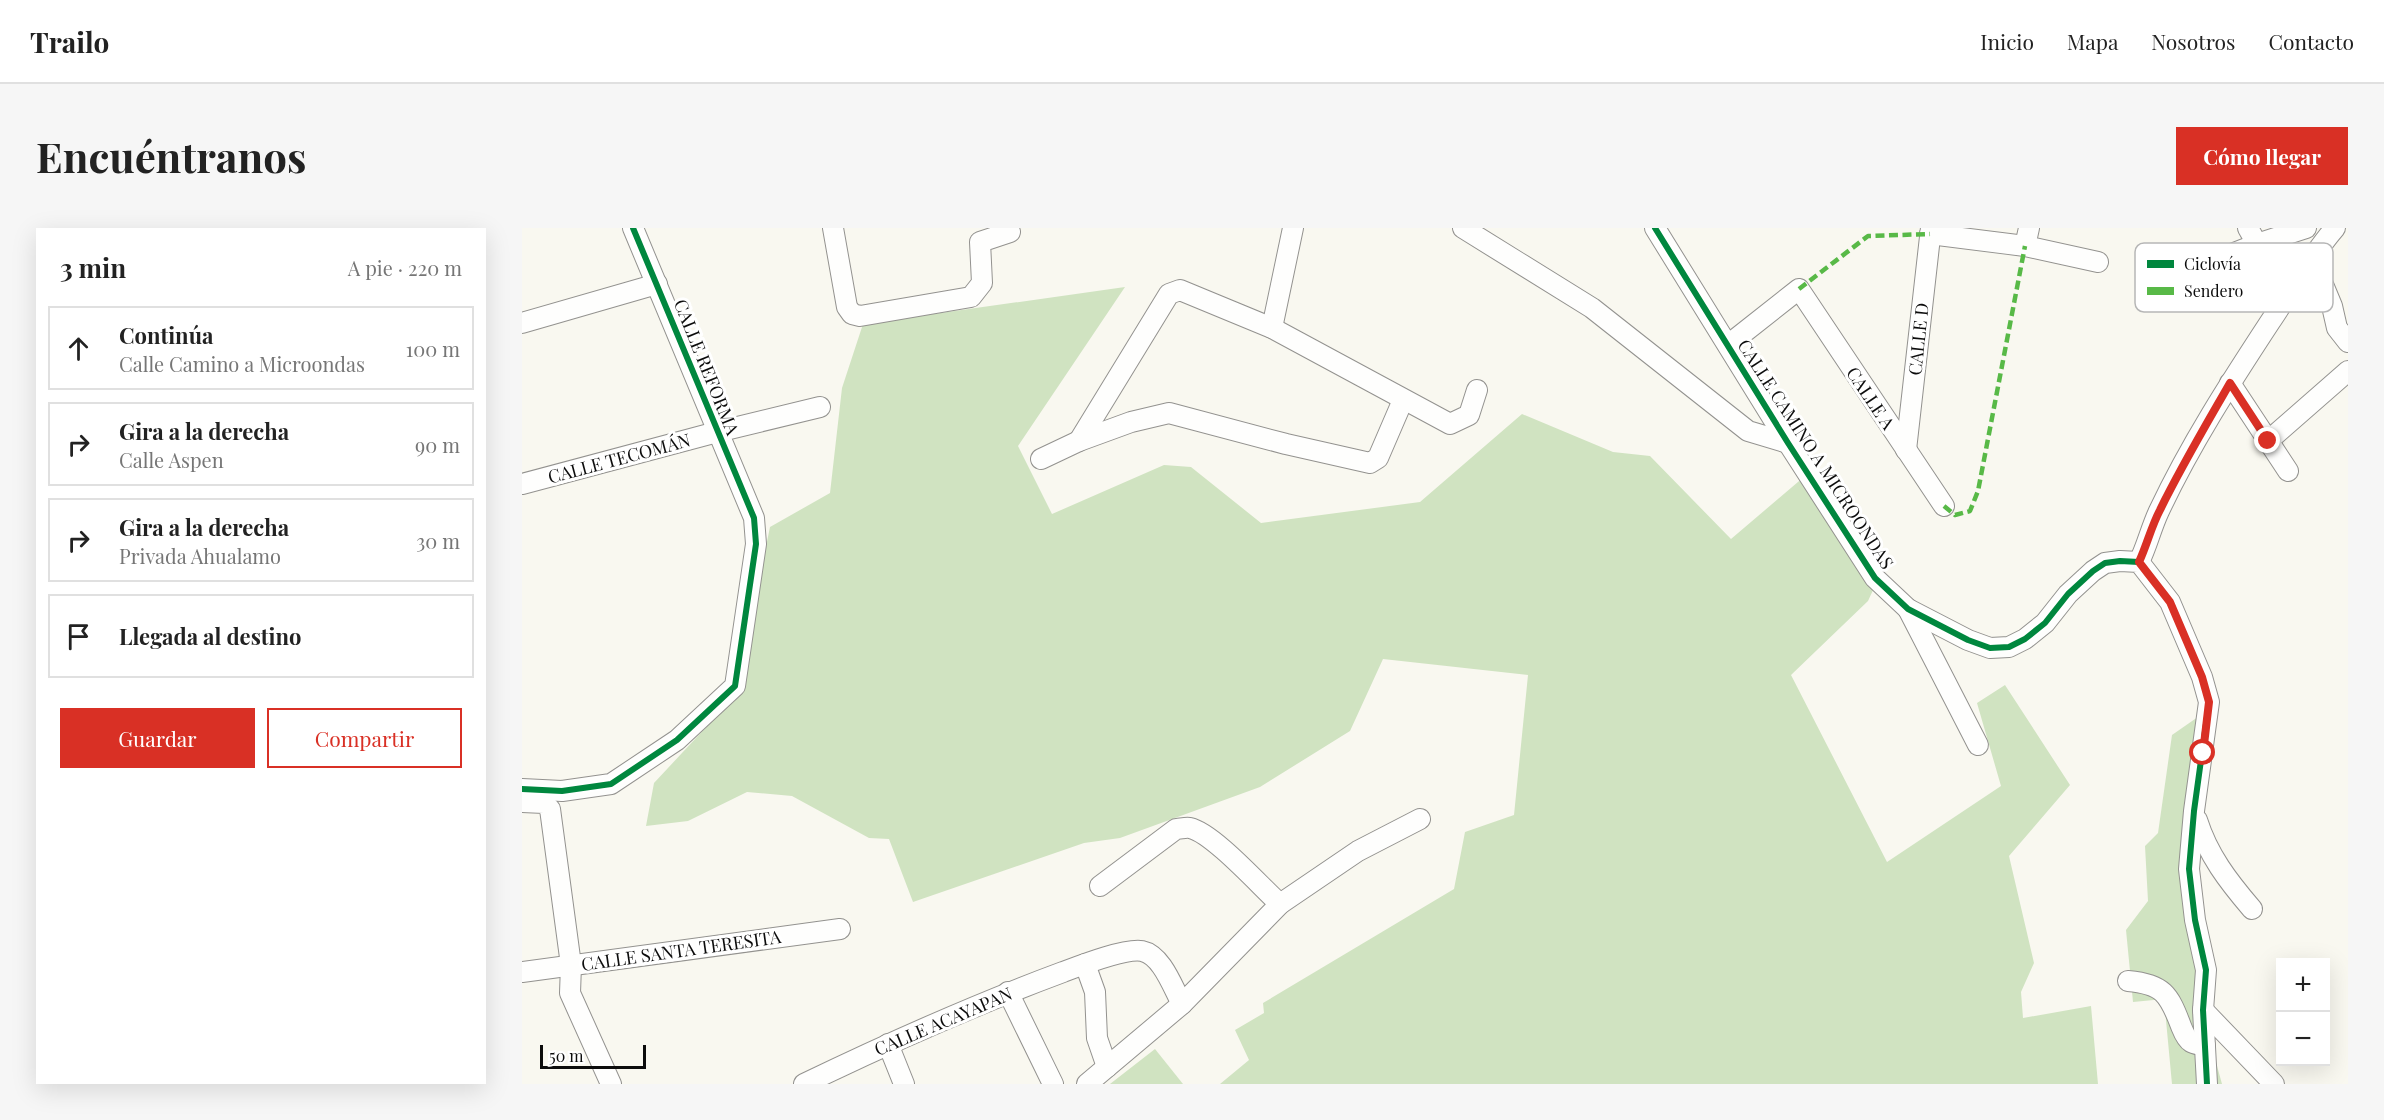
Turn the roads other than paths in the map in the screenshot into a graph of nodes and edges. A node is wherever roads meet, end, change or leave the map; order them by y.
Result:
1 (633, 228) edge
2 (833, 228) edge
3 (1293, 228) edge
4 (1463, 228) edge
5 (1655, 228) edge
6 (2306, 228) edge
7 (2335, 228) edge
8 (1930, 231) edge
9 (1010, 232) dead end
10 (2252, 236) edge
11 (2027, 237) edge
12 (2239, 243) edge
13 (2324, 243) edge
14 (2098, 262) dead end
15 (657, 284) junction
16 (2333, 310) edge
17 (2277, 312) edge
18 (522, 323) edge
19 (1272, 328) junction
20 (2348, 342) edge
21 (1728, 345) junction
22 (2348, 372) edge
23 (2230, 383) junction
24 (1477, 390) dead end
25 (1403, 400) junction
26 (820, 407) dead end
27 (717, 432) junction
28 (1079, 441) junction
29 (2268, 441) junction
30 (1788, 443) junction
31 (1906, 450) junction
32 (1041, 459) dead end
33 (2288, 471) dead end
34 (522, 484) edge
35 (1944, 506) dead end
36 (2139, 562) junction
37 (1908, 609) junction
38 (1978, 745) dead end
39 (522, 789) edge
40 (522, 801) edge
41 (2194, 812) junction
42 (1420, 819) dead end
43 (1100, 886) dead end
44 (1280, 904) junction
45 (2252, 909) dead end
46 (840, 929) dead end
47 (572, 964) junction
48 (1085, 964) junction
49 (522, 972) edge
50 (2128, 981) dead end
51 (1008, 992) junction
52 (1182, 1004) junction
53 (2203, 1010) junction
54 (888, 1044) junction
55 (2205, 1046) junction
56 (1107, 1067) junction
57 (611, 1084) edge
58 (804, 1084) edge
59 (903, 1084) edge
60 (1053, 1084) edge
61 (1087, 1084) edge
62 (2207, 1084) edge
63 (2274, 1084) edge

1 - 15 street, CALLE REFORMA
2 - 9 street
3 - 19 street
4 - 30 street
5 - 21 street, CALLE CAMINO A MICROONDAS
6 - 10 street
7 - 13 street
8 - 11 street
8 - 31 street, CALLE D
10 - 12 street
11 - 14 street
15 - 18 street
15 - 27 street, CALLE REFORMA
16 - 20 street
17 - 23 street
19 - 25 street
19 - 28 street
21 - 30 street, CALLE CAMINO A MICROONDAS
21 - 31 street, CALLE A
22 - 29 street
23 - 29 street
23 - 36 street
24 - 25 street
25 - 28 street
26 - 27 street, CALLE TECOMÁN
27 - 34 street, CALLE TECOMÁN
27 - 39 street, CALLE REFORMA
28 - 32 street
29 - 33 street
30 - 37 street, CALLE CAMINO A MICROONDAS
31 - 35 street, CALLE A
36 - 37 street, CALLE CAMINO A MICROONDAS
36 - 41 street
37 - 38 street
40 - 47 street
41 - 45 street
41 - 53 street
42 - 44 street
43 - 44 street
44 - 52 street
46 - 47 street, CALLE SANTA TERESITA
47 - 49 street, CALLE SANTA TERESITA
47 - 57 street
48 - 51 street, CALLE ACAYAPAN
48 - 52 street, CALLE ACAYAPAN
48 - 56 street
50 - 55 street
51 - 54 street, CALLE ACAYAPAN
51 - 60 street
52 - 56 street
53 - 55 street
53 - 63 street
54 - 58 street, CALLE ACAYAPAN
54 - 59 street
55 - 62 street
56 - 61 street

